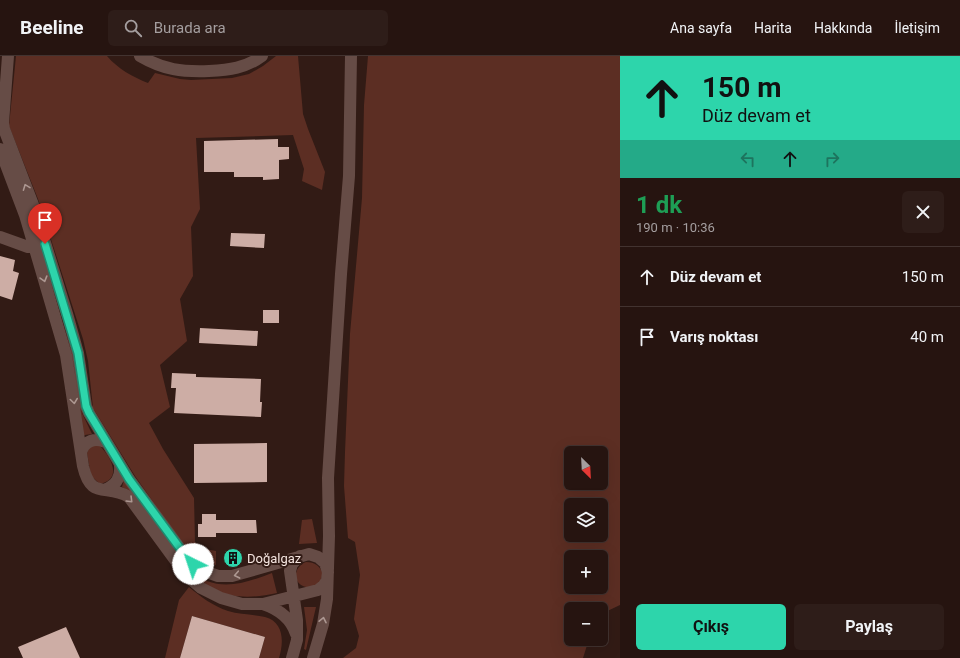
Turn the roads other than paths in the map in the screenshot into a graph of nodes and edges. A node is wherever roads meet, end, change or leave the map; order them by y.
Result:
1 (1, 56) edge
2 (8, 56) edge
3 (140, 56) edge
4 (262, 56) edge
5 (352, 56) edge
6 (0, 65) edge
7 (3, 138) edge
8 (0, 149) edge
9 (0, 237) edge
10 (40, 245) junction
11 (106, 442) junction
12 (81, 452) junction
13 (120, 466) junction
14 (105, 490) junction
15 (329, 536) junction
16 (303, 555) junction
17 (328, 572) junction
18 (295, 597) junction
19 (263, 604) junction
20 (297, 640) junction
21 (292, 658) edge
22 (313, 658) edge

1 - 6 street
2 - 7 street
3 - 4 street
5 - 15 street
10 -> 7 street
8 - 10 street
9 - 10 street
10 - 11 street
10 -> 12 street
11 - 12 street
11 - 13 street
12 - 14 street
13 - 14 street
16 -> 13 street
14 -> 19 street
15 - 16 street
15 - 17 street
16 - 17 street
16 - 18 street
17 - 18 street
22 -> 17 street
18 - 19 street
18 - 20 street
19 - 20 street
20 - 21 street

